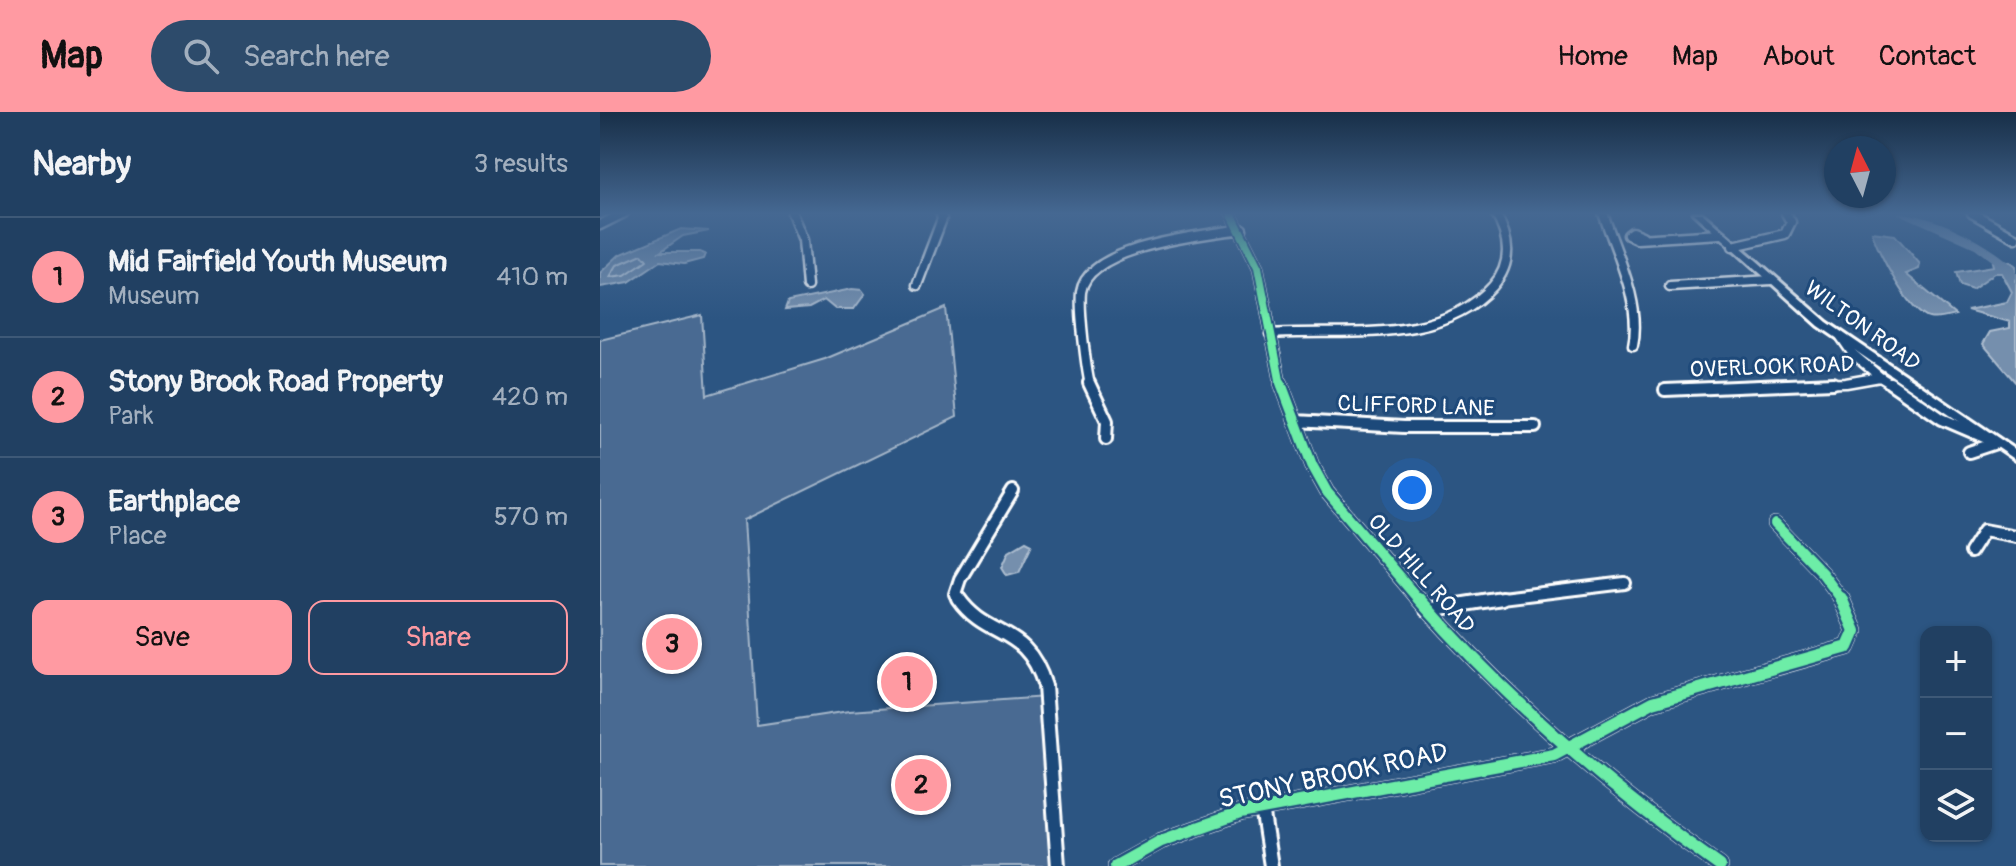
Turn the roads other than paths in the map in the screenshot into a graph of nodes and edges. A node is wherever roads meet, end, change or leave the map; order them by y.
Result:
1 (804, 248) edge
2 (931, 248) edge
3 (1148, 248) edge
4 (1251, 248) edge
5 (1507, 248) edge
6 (1613, 248) edge
7 (1735, 248) edge
8 (1771, 280) junction
9 (917, 285) dead end
10 (807, 286) dead end
11 (1670, 286) dead end
12 (1270, 334) junction
13 (1841, 337) junction
14 (1633, 345) dead end
15 (1880, 377) junction
16 (1665, 390) dead end
17 (1295, 421) junction
18 (1535, 427) dead end
19 (1106, 439) dead end
20 (1994, 441) junction
21 (1969, 452) dead end
22 (2016, 456) edge
23 (1013, 491) dead end
24 (1775, 524) dead end
25 (2016, 536) edge
26 (1970, 552) dead end
27 (1625, 583) dead end
28 (1427, 610) junction
29 (1565, 749) junction
30 (1262, 808) junction
31 (1058, 866) edge
32 (1116, 866) edge
33 (1271, 866) edge
34 (1720, 866) edge

1 - 10 street
2 - 9 street
3 - 19 street
4 - 12 street, OLD HILL ROAD
5 - 12 street
6 - 14 street
7 - 8 main road, WILTON ROAD
8 - 11 street
8 - 13 main road, WILTON ROAD
12 - 17 street, OLD HILL ROAD
13 - 15 street, OVERLOOK ROAD
13 - 20 main road, WILTON ROAD
15 - 16 street, OVERLOOK ROAD
15 - 20 street, OVERLOOK ROAD
17 - 18 street, CLIFFORD LANE
17 - 28 street, OLD HILL ROAD
20 - 21 street
20 - 22 main road, WILTON ROAD
23 - 31 street
24 - 29 street, STONY BROOK ROAD
25 - 26 street
27 - 28 street
28 - 29 street, OLD HILL ROAD
29 - 30 street, STONY BROOK ROAD
29 - 34 street, OLD HILL ROAD
30 - 32 street, STONY BROOK ROAD
30 - 33 street

